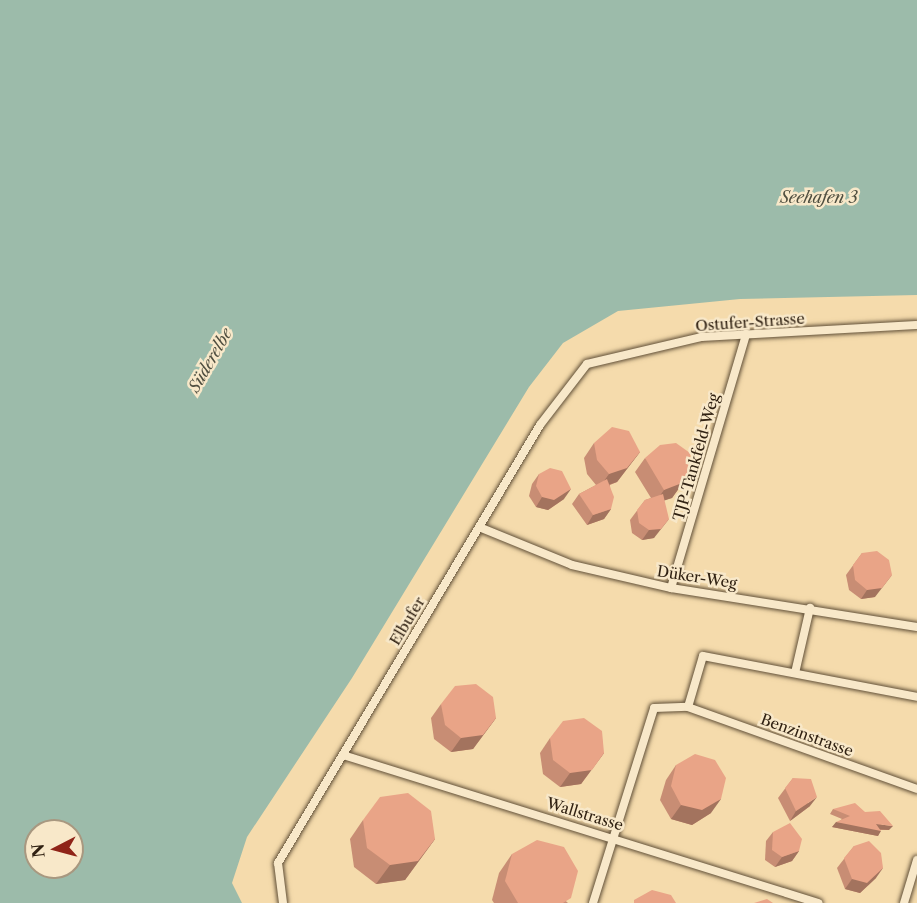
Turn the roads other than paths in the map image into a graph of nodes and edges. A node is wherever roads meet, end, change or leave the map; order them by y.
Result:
1 (917, 325) edge
2 (746, 334) junction
3 (587, 364) joint
4 (479, 527) junction
5 (671, 588) junction
6 (810, 608) junction
7 (917, 627) edge
8 (795, 674) junction
9 (917, 697) edge
10 (688, 707) junction
11 (343, 755) junction
12 (917, 789) edge
13 (614, 837) junction
14 (917, 860) edge
15 (284, 903) edge
16 (593, 903) edge
17 (818, 903) edge
18 (904, 903) edge

1 - 2 lane, Ostufer-Strasse
2 - 3 lane, Ostufer-Strasse
2 - 5 lane, TJP-Tankfeld-Weg
3 - 4 lane, Elbufer
4 - 5 lane, Düker-Weg
4 - 11 lane, Elbufer
5 - 6 lane, Düker-Weg
6 - 7 lane, Düker-Weg
6 - 8 lane
8 - 9 lane
8 - 10 lane
10 - 12 lane, Benzinstrasse
10 - 13 lane
11 - 13 lane, Wallstrasse
11 - 15 lane, Elbufer
13 - 16 lane
13 - 17 lane, Wallstrasse
14 - 18 lane

